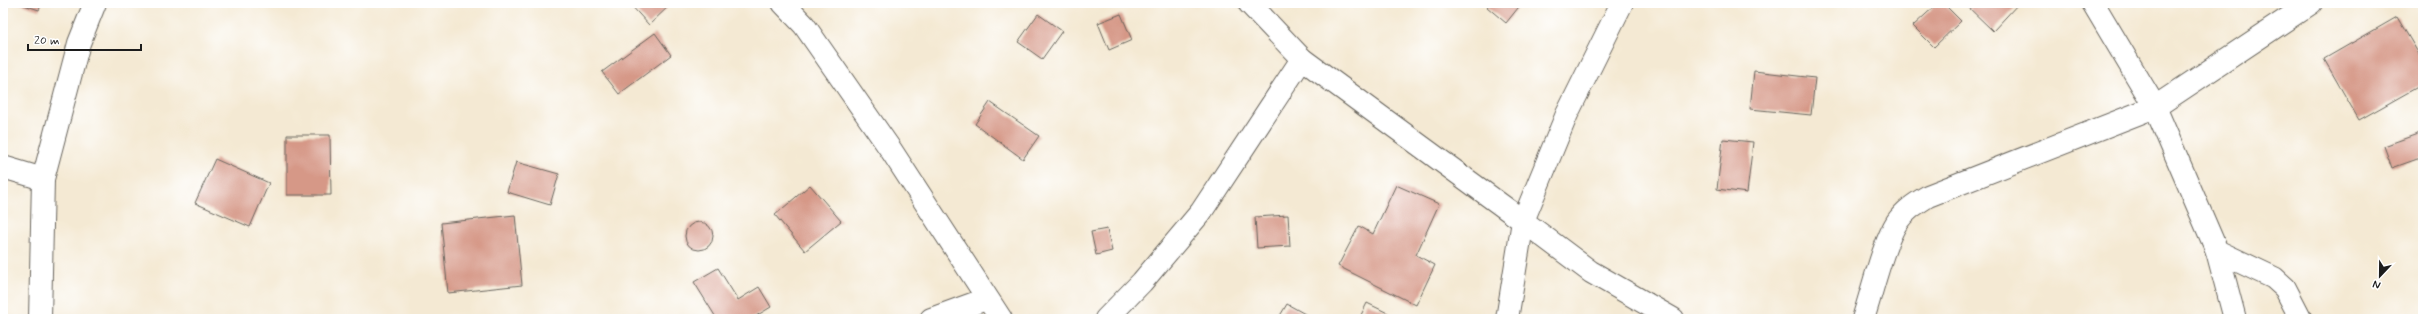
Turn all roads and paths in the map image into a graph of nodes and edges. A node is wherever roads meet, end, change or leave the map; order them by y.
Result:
1 (95, 3) edge
2 (783, 3) edge
3 (1249, 3) edge
4 (1622, 3) edge
5 (2094, 3) edge
6 (2311, 3) edge
7 (1302, 59) junction
8 (2155, 107) junction
9 (3, 167) edge
10 (43, 179) junction
11 (1523, 221) junction
12 (2217, 251) junction
13 (986, 299) junction
14 (40, 319) edge
15 (931, 319) edge
16 (1001, 319) edge
17 (1106, 319) edge
18 (1507, 319) edge
19 (1673, 319) edge
20 (1863, 319) edge
21 (2235, 319) edge
22 (2301, 319) edge

1 - 10 street
2 - 13 street
3 - 7 street
4 - 11 street
5 - 8 street
6 - 8 street
7 - 11 street
7 - 17 street
8 - 12 street
8 - 20 street
9 - 10 street
10 - 14 street
11 - 18 street
11 - 19 street
12 - 21 street
12 - 22 street
13 - 15 street
13 - 16 street

